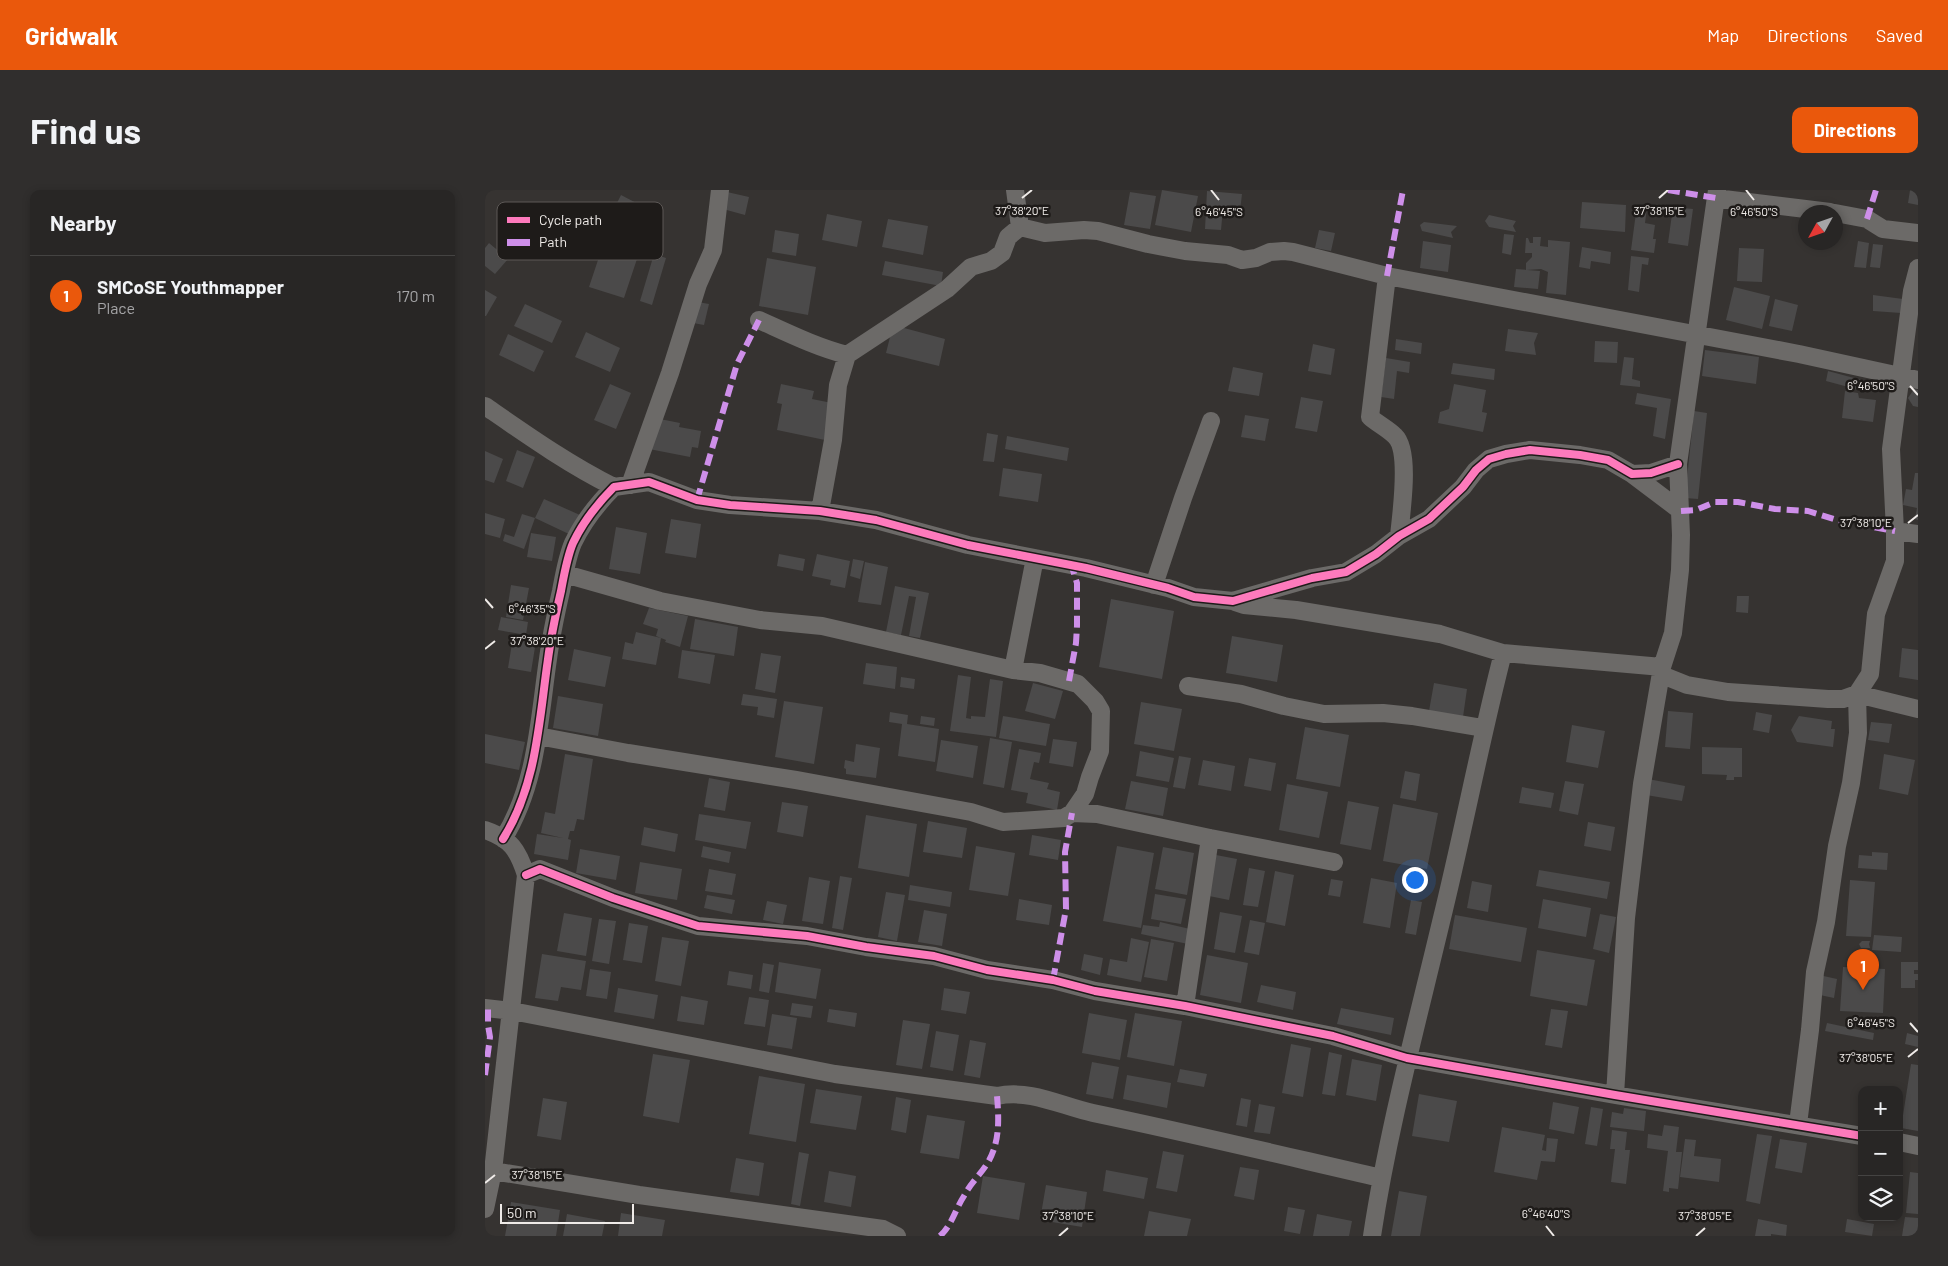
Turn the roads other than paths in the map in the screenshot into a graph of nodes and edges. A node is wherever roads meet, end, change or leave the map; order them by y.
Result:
1 (720, 190) edge
2 (1015, 190) edge
3 (1717, 194) edge
4 (1798, 207) edge
5 (1843, 215) edge
6 (1020, 227) junction
7 (1918, 233) edge
8 (1918, 268) edge
9 (1387, 276) junction
10 (759, 320) dead end
11 (1695, 334) junction
12 (847, 355) junction
13 (1910, 378) edge
14 (485, 406) edge
15 (1211, 421) dead end
16 (1678, 464) junction
17 (1632, 474) junction
18 (622, 486) junction
19 (820, 511) junction
20 (1681, 511) junction
21 (1895, 531) junction
22 (1918, 534) edge
23 (1399, 536) junction
24 (1035, 558) junction
25 (565, 574) junction
26 (1154, 585) junction
27 (1233, 601) junction
28 (1503, 653) junction
29 (1013, 670) junction
30 (1662, 671) junction
31 (1188, 686) dead end
32 (1857, 694) junction
33 (1918, 709) edge
34 (1483, 728) junction
35 (538, 736) junction
36 (1072, 813) junction
37 (485, 830) edge
38 (1210, 838) junction
39 (503, 839) junction
40 (1334, 862) dead end
41 (526, 875) junction
42 (1185, 1006) junction
43 (485, 1008) edge
44 (512, 1011) junction
45 (1407, 1058) junction
46 (1615, 1095) junction
47 (1798, 1124) junction
48 (1858, 1135) edge
49 (1903, 1143) edge
50 (1918, 1146) edge
51 (493, 1171) junction
52 (1381, 1178) junction
53 (485, 1209) edge
54 (897, 1236) edge
55 (1372, 1236) edge

1 - 18 street
2 - 6 street
3 - 4 street
3 - 11 street
5 - 7 street
6 - 9 street
6 - 12 street
8 - 13 street
9 - 11 street
9 - 23 street
10 - 12 street
11 - 13 street
11 - 16 street
12 - 19 street
13 - 21 street
14 - 18 street
15 - 26 street
16 - 17 street
16 - 20 street
17 - 20 street
17 - 23 street
18 - 19 street
18 - 25 street
19 - 24 street
20 - 30 street
21 - 22 street
21 - 32 street
23 - 27 street
24 - 26 street
24 - 29 street
25 - 29 street
25 - 35 street
26 - 27 street
27 - 28 street
28 - 30 street
28 - 34 street
29 - 36 street
30 - 32 street
30 - 46 street
31 - 34 street
32 - 33 street
32 - 47 street
34 - 45 street
35 - 36 street
35 - 39 street
36 - 38 street
37 - 39 street
38 - 40 street
38 - 42 street
39 - 41 street
41 - 42 street
41 - 44 street
42 - 45 street
43 - 44 street
44 - 51 street
44 - 52 street
45 - 46 street
45 - 52 street
46 - 47 street
47 - 48 street
49 - 50 street
51 - 53 street
51 - 54 street
52 - 55 street

